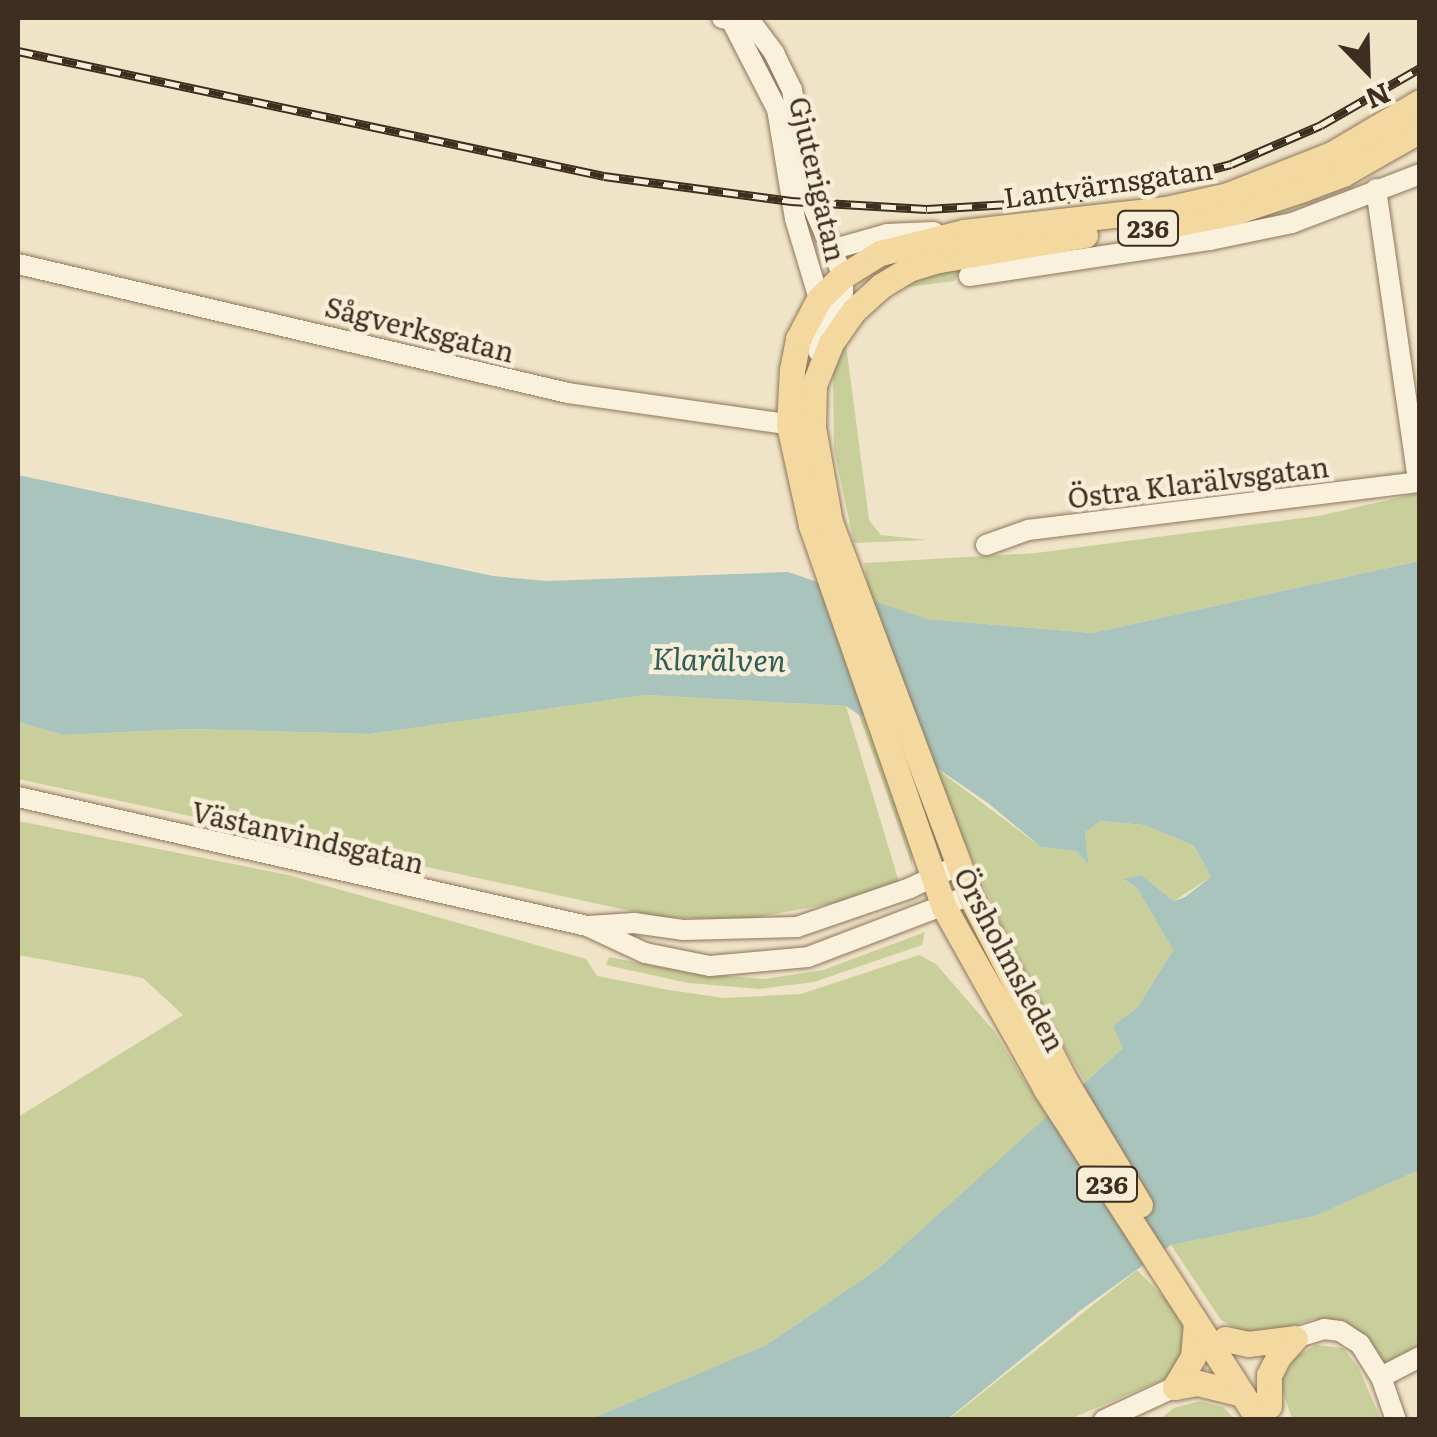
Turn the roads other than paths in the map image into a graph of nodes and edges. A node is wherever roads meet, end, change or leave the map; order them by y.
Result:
1 (730, 19) edge
2 (1420, 102) edge
3 (1420, 130) edge
4 (1420, 174) edge
5 (1376, 189) junction
6 (964, 232) junction
7 (834, 249) junction
8 (18, 264) edge
9 (842, 276) junction
10 (969, 276) dead end
11 (819, 299) junction
12 (820, 367) junction
13 (801, 426) junction
14 (1419, 482) edge
15 (820, 523) junction
16 (986, 545) dead end
17 (18, 798) edge
18 (959, 865) junction
19 (933, 877) junction
20 (970, 894) junction
21 (944, 907) junction
22 (587, 926) junction
23 (1055, 1084) junction
24 (1174, 1276) junction
25 (1196, 1323) junction
26 (1224, 1338) junction
27 (1295, 1338) junction
28 (1420, 1358) edge
29 (1381, 1377) junction
30 (1175, 1387) junction
31 (1242, 1394) junction
32 (1130, 1414) edge
33 (1268, 1415) edge
34 (1104, 1420) edge
35 (1396, 1420) edge

1 - 7 street, Gjuterigatan
1 - 11 street, Gjuterigatan
2 - 6 main road, Lantvärnsgatan / 236
3 - 12 main road, Lantvärnsgatan / 236
4 - 5 street
5 - 10 street
5 - 14 street
6 - 7 street, Lantvärnsgatan
6 - 9 main road, Lantvärnsgatan / 236
7 - 9 street, Gjuterigatan
8 - 13 street, Sågverksgatan
9 - 11 main road, Lantvärnsgatan / 236
9 - 12 street, Lantvärnsgatan
11 - 13 main road, Lantvärnsgatan / 236
12 - 13 main road, Lantvärnsgatan / 236
13 - 15 main road, Örsholmsleden / 236
14 - 16 street, Östra Klarälvsgatan
15 - 18 main road, Örsholmsleden / 236
15 - 19 main road, Örsholmsleden / 236
17 - 22 street, Västanvindsgatan
18 - 19 street, Västanvindsgatan
18 - 20 main road, Örsholmsleden / 236
19 - 21 main road, Örsholmsleden / 236
19 - 22 street, Västanvindsgatan
20 - 21 street, Västanvindsgatan
20 - 23 main road, Örsholmsleden / 236
21 - 22 street, Västanvindsgatan
21 - 23 main road, Örsholmsleden / 236
23 - 24 main road, Örsholmsleden / 236
24 - 25 main road, Örsholmsleden / 236
24 - 26 main road, Örsholmsleden / 236
25 - 30 main road
25 - 31 main road, Örsholmsleden / 236
26 - 27 main road
26 - 33 main road, Örsholmsleden / 236
27 - 29 street
27 - 33 main road
28 - 29 street
29 - 35 street
30 - 31 main road
30 - 32 street
31 - 33 main road, Örsholmsleden / 236
32 - 34 street

